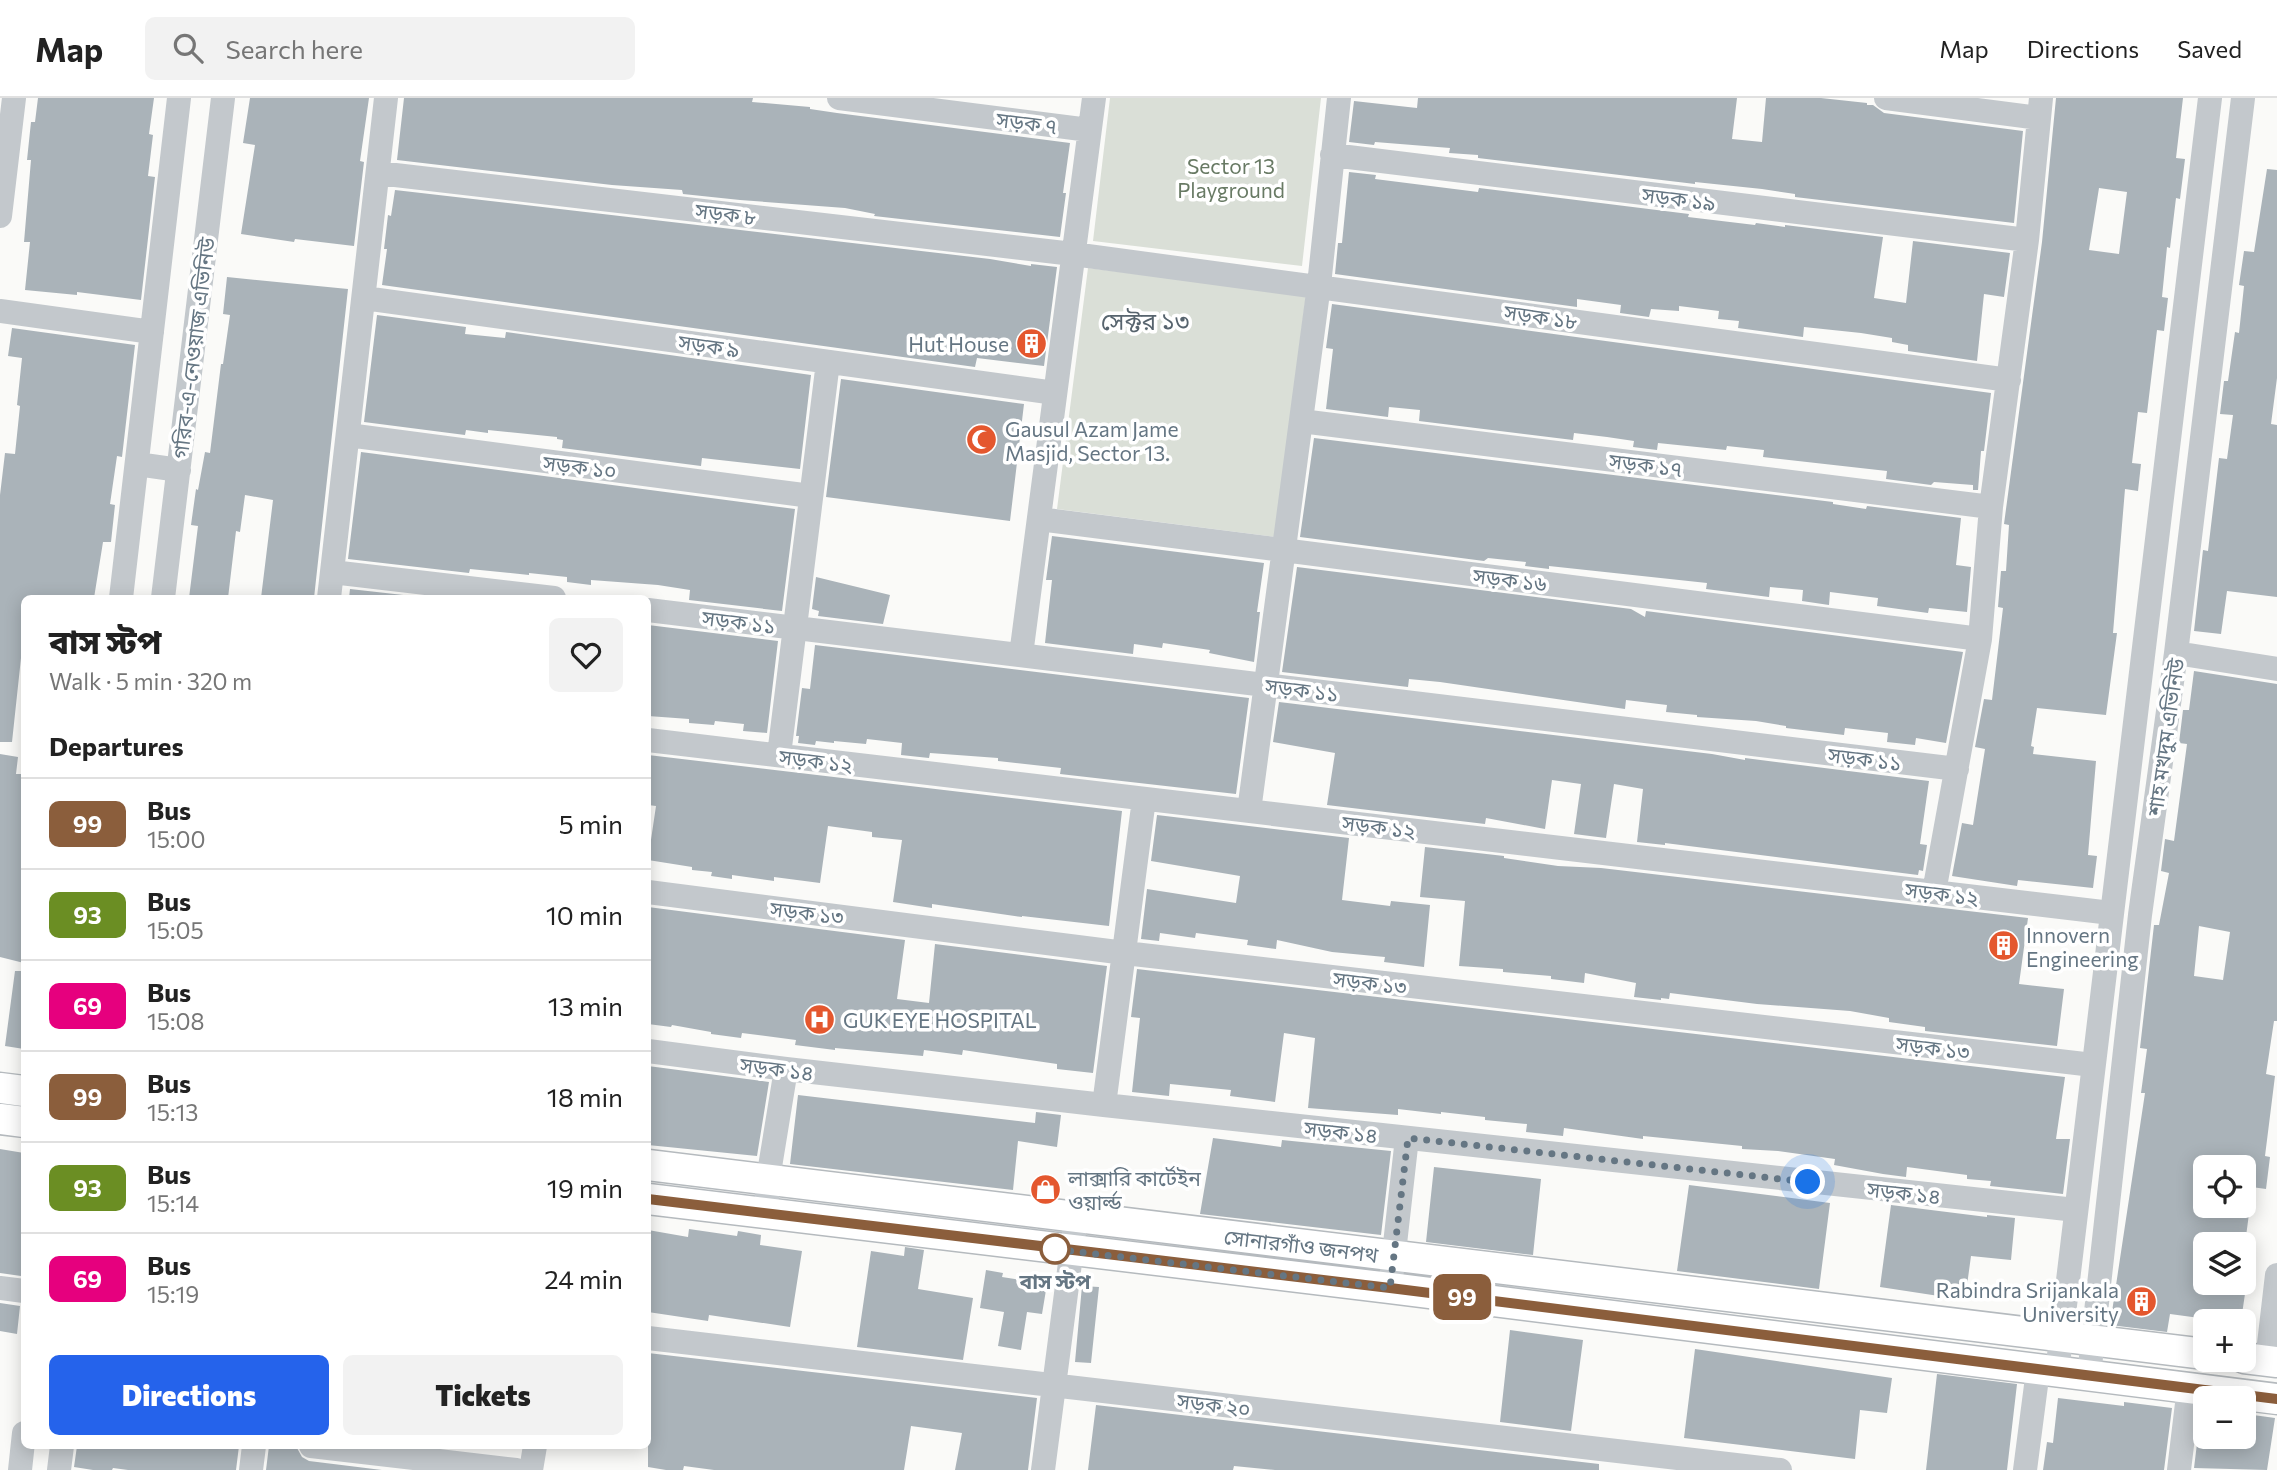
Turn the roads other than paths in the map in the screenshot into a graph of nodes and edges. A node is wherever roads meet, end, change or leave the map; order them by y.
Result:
1 (14, 98) edge
2 (179, 98) edge
3 (223, 98) edge
4 (387, 98) edge
5 (839, 98) edge
6 (1094, 98) edge
7 (1339, 98) edge
8 (1886, 98) edge
9 (2210, 98) edge
10 (2243, 98) edge
11 (2039, 108) edge
12 (1089, 130) junction
13 (1332, 155) junction
14 (378, 173) junction
15 (2199, 188) junction
16 (2231, 192) junction
17 (0, 216) edge
18 (2026, 240) junction
19 (1073, 254) junction
20 (1319, 285) junction
21 (364, 298) junction
22 (0, 311) edge
23 (152, 332) junction
24 (828, 362) junction
25 (2009, 380) junction
26 (1055, 393) junction
27 (1301, 421) junction
28 (348, 435) junction
29 (137, 464) junction
30 (178, 470) junction
31 (811, 496) junction
32 (1991, 507) junction
33 (1039, 519) junction
34 (1284, 551) junction
35 (332, 572) junction
36 (121, 595) edge
37 (163, 595) edge
38 (329, 595) edge
39 (528, 595) edge
40 (651, 610) edge
41 (795, 628) junction
42 (1980, 639) junction
43 (2176, 653) junction
44 (1021, 655) junction
45 (2277, 669) edge
46 (2140, 681) junction
47 (1266, 685) junction
48 (2172, 685) junction
49 (651, 740) edge
50 (779, 755) junction
51 (1956, 769) junction
52 (1144, 799) junction
53 (1249, 811) junction
54 (651, 891) edge
55 (1934, 892) junction
56 (2111, 913) junction
57 (1125, 953) junction
58 (2100, 1000) junction
59 (2130, 1004) junction
60 (651, 1051) edge
61 (2093, 1065) junction
62 (786, 1069) junction
63 (0, 1088) edge
64 (21, 1091) edge
65 (1104, 1105) junction
66 (0, 1119) edge
67 (21, 1122) edge
68 (1408, 1138) junction
69 (651, 1165) edge
70 (768, 1179) junction
71 (651, 1199) edge
72 (2076, 1210) junction
73 (766, 1213) junction
74 (1076, 1217) junction
75 (1071, 1251) junction
76 (1394, 1257) junction
77 (2277, 1275) edge
78 (0, 1288) edge
79 (1390, 1288) junction
80 (21, 1291) edge
81 (1786, 1304) junction
82 (1782, 1337) junction
83 (2061, 1337) junction
84 (651, 1338) edge
85 (2093, 1341) junction
86 (2193, 1353) edge
87 (2262, 1361) edge
88 (2048, 1371) junction
89 (2089, 1376) junction
90 (1053, 1385) junction
91 (2189, 1387) junction
92 (2277, 1399) edge
93 (22, 1449) edge
94 (62, 1449) edge
95 (254, 1449) edge
96 (337, 1449) edge
97 (534, 1449) edge
98 (20, 1470) edge
99 (59, 1470) edge
100 (251, 1470) edge
101 (516, 1470) edge
102 (531, 1470) edge
103 (1043, 1470) edge
104 (1780, 1470) edge
105 (2025, 1470) edge
106 (2179, 1470) edge

1 - 17 street
2 - 23 street, গরিব-এ-নেওয়াজ এভিনিউ
3 - 30 street, গরিব-এ-নেওয়াজ এভিনিউ
4 - 14 street
5 - 12 street, সড়ক ৭
6 - 12 street
7 - 13 street
8 - 11 street
9 - 15 street, শাহ মখদুম এভিনিউ
10 - 16 street, শাহ মখদুম এভিনিউ
11 - 18 street
12 - 19 street
13 - 18 street, সড়ক ১৯
13 - 20 street
14 - 19 street, সড়ক ৮
14 - 21 street
15 - 16 street
15 - 46 street, শাহ মখদুম এভিনিউ
16 - 43 street, শাহ মখদুম এভিনিউ
18 - 25 street
19 - 20 street, সড়ক ১৮
19 - 26 street
20 - 25 street, সড়ক ১৮
20 - 27 street
21 - 24 street, সড়ক ৯
21 - 28 street
22 - 23 street
23 - 29 street, গরিব-এ-নেওয়াজ এভিনিউ
24 - 26 street, সড়ক ৯
24 - 31 street
25 - 32 street
26 - 33 street
27 - 32 street, সড়ক ১৭
27 - 34 street
28 - 31 street, সড়ক ১০
28 - 35 street
29 - 30 street
29 - 36 street, গরিব-এ-নেওয়াজ এভিনিউ
30 - 37 street, গরিব-এ-নেওয়াজ এভিনিউ
31 - 41 street
32 - 42 street
33 - 34 street, সড়ক ১৬
33 - 44 street
34 - 42 street, সড়ক ১৬
34 - 47 street
35 - 38 street
35 - 39 street
40 - 41 street, সড়ক ১১
41 - 44 street, সড়ক ১১
41 - 50 street
42 - 51 street
43 - 45 street
43 - 48 street, শাহ মখদুম এভিনিউ
44 - 47 street, সড়ক ১১
46 - 48 street
46 - 56 street, শাহ মখদুম এভিনিউ
47 - 51 street, সড়ক ১১
47 - 53 street
48 - 59 street, শাহ মখদুম এভিনিউ
49 - 50 street, সড়ক ১২
50 - 52 street, সড়ক ১২
51 - 55 street
52 - 53 street, সড়ক ১২
52 - 57 street
53 - 55 street, সড়ক ১২
54 - 57 street, সড়ক ১৩
55 - 56 street, সড়ক ১২
56 - 58 street, শাহ মখদুম এভিনিউ
57 - 61 street, সড়ক ১৩
57 - 65 street
58 - 59 street
58 - 61 street, শাহ মখদুম এভিনিউ
59 - 85 street, শাহ মখদুম এভিনিউ
60 - 62 street, সড়ক ১৪
61 - 72 street, শাহ মখদুম এভিনিউ
62 - 65 street, সড়ক ১৪
62 - 70 street
63 - 64 main road
65 - 68 street, সড়ক ১৪
66 - 67 main road
68 - 72 street, সড়ক ১৪
68 - 76 street
69 - 70 main road, সোনারগাঁও জনপথ
70 - 73 street
70 - 74 main road, সোনারগাঁও জনপথ
71 - 73 main road, সোনারগাঁও জনপথ
72 - 83 street, শাহ মখদুম এভিনিউ
73 - 75 main road, সোনারগাঁও জনপথ
74 - 75 street
74 - 76 main road, সোনারগাঁও জনপথ
75 - 79 main road, সোনারগাঁও জনপথ
75 - 90 street
76 - 79 street
76 - 81 main road, সোনারগাঁও জনপথ
77 - 87 street
78 - 80 street
79 - 82 main road, সোনারগাঁও জনপথ
81 - 82 main road
81 - 83 main road, সোনারগাঁও জনপথ
82 - 88 main road, সোনারগাঁও জনপথ
83 - 85 main road, সোনারগাঁও জনপথ
83 - 88 street, শাহ মখদুম এভিনিউ
84 - 90 street, সড়ক ২০
85 - 86 main road, সোনারগাঁও জনপথ
85 - 89 street, শাহ মখদুম এভিনিউ
88 - 89 main road, সোনারগাঁও জনপথ
88 - 105 street, শাহ মখদুম এভিনিউ
89 - 91 main road, সোনারগাঁও জনপথ
90 - 103 street
90 - 104 street, সড়ক ২০
91 - 92 main road, সোনারগাঁও জনপথ
91 - 106 street
93 - 98 street
94 - 99 street
95 - 100 street
96 - 101 street
97 - 102 street

